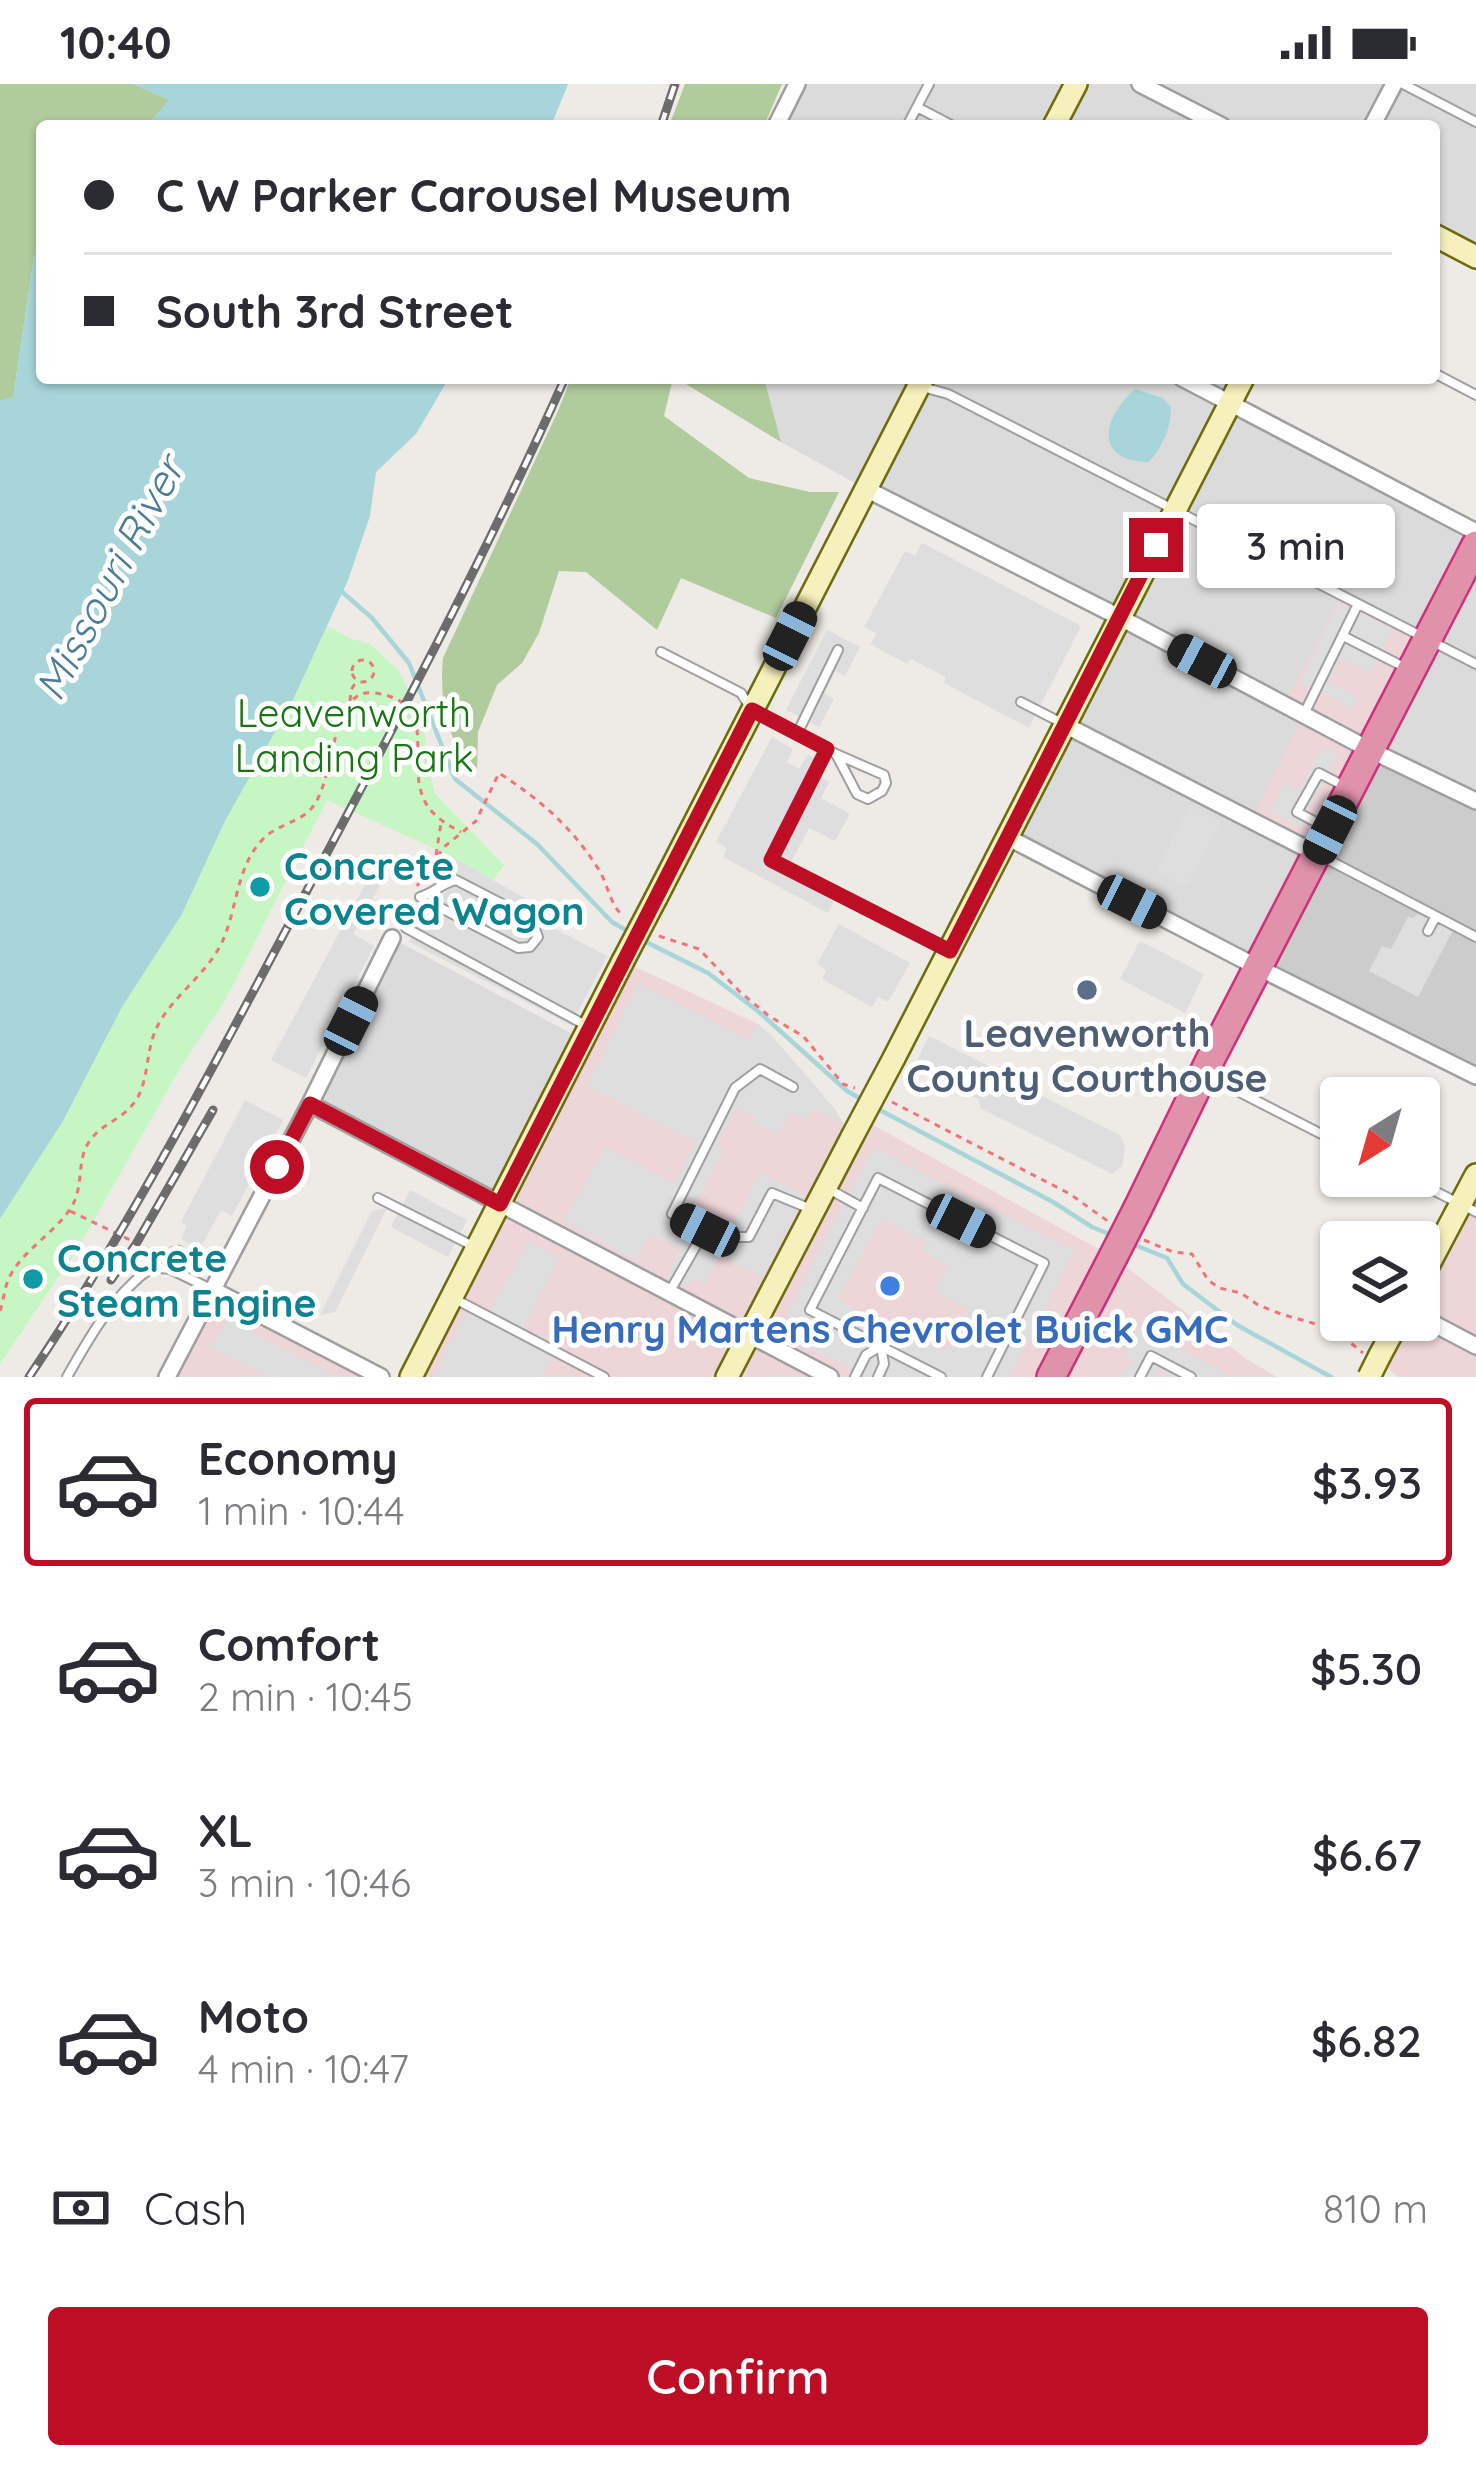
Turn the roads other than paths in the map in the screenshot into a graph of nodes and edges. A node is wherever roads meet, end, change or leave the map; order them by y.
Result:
1 (797, 84) edge
2 (928, 84) edge
3 (1076, 84) edge
4 (1140, 84) edge
5 (1398, 84) edge
6 (917, 107) junction
7 (779, 120) edge
8 (911, 120) edge
9 (941, 120) edge
10 (1057, 120) edge
11 (1210, 120) edge
12 (1376, 120) edge
13 (1476, 122) edge
14 (1440, 239) edge
15 (1476, 257) edge
16 (1440, 376) edge
17 (915, 384) edge
18 (923, 384) edge
19 (1194, 384) edge
20 (1240, 384) edge
21 (1476, 395) edge
22 (1231, 403) junction
23 (866, 489) junction
24 (1175, 509) junction
25 (1476, 532) edge
26 (1476, 545) edge
27 (1358, 604) junction
28 (1119, 617) junction
29 (1342, 636) junction
30 (1427, 639) junction
31 (838, 650) dead end
32 (661, 652) dead end
33 (1476, 664) edge
34 (1411, 670) junction
35 (1021, 702) dead end
36 (752, 710) junction
37 (1304, 715) junction
38 (1067, 726) junction
39 (797, 734) junction
40 (1370, 750) junction
41 (832, 752) junction
42 (1476, 801) edge
43 (1009, 838) junction
44 (1323, 842) junction
45 (418, 891) road end
46 (433, 893) junction
47 (1436, 916) junction
48 (1428, 931) dead end
49 (399, 933) joint
50 (1476, 937) edge
51 (950, 951) junction
52 (1257, 968) junction
53 (588, 1027) junction
54 (1203, 1074) junction
55 (1476, 1076) edge
56 (793, 1087) dead end
57 (310, 1104) junction
58 (1320, 1133) edge
59 (1476, 1175) edge
60 (826, 1187) junction
61 (1440, 1194) edge
62 (378, 1198) dead end
63 (500, 1204) junction
64 (863, 1208) junction
65 (1469, 1208) edge
66 (814, 1210) junction
67 (705, 1230) junction
68 (477, 1247) junction
69 (1440, 1252) edge
70 (213, 1290) junction
71 (669, 1293) junction
72 (452, 1297) junction
73 (1440, 1327) edge
74 (749, 1335) junction
75 (880, 1346) junction
76 (1476, 1346) edge
77 (67, 1377) edge
78 (167, 1377) edge
79 (381, 1377) edge
80 (411, 1377) edge
81 (604, 1377) edge
82 (727, 1377) edge
83 (830, 1377) edge
84 (854, 1377) edge
85 (878, 1377) edge
86 (941, 1377) edge
87 (986, 1377) edge
88 (1051, 1377) edge
89 (1141, 1377) edge
90 (1191, 1377) edge

1 - 7 street
2 - 6 lane
3 - 10 street
4 - 11 street
5 - 12 street
5 - 13 lane
6 - 8 lane
6 - 9 lane
14 - 15 street
16 - 21 lane
17 - 23 street
18 - 24 lane
19 - 22 street
20 - 22 street
22 - 24 street
22 - 25 street
23 - 28 street
23 - 36 street
24 - 27 lane
24 - 28 street
26 - 30 highway
27 - 29 lane
27 - 30 lane
28 - 37 street
28 - 38 street
29 - 34 lane
29 - 37 lane
30 - 33 lane
30 - 34 highway
31 - 39 lane
32 - 36 lane
34 - 40 highway
35 - 38 lane
36 - 39 lane
36 - 53 street, bridge
37 - 40 street
38 - 43 street
38 - 44 street
39 - 41 lane
40 - 42 street
40 - 44 highway
41 - 41 lane
41 - 51 lane
43 - 51 street
43 - 52 street
44 - 47 lane
44 - 52 highway
45 - 46 lane
46 - 46 lane
47 - 48 lane
47 - 50 lane
49 - 53 lane
49 - 57 street
51 - 60 street, bridge
52 - 54 highway
52 - 55 street
53 - 63 street
54 - 58 lane
54 - 88 highway, bridge
56 - 67 lane
57 - 63 street
57 - 70 street
59 - 65 street
60 - 64 lane
60 - 66 street
61 - 65 lane
62 - 68 lane
63 - 68 street
63 - 71 street
64 - 75 lane
64 - 87 lane
65 - 69 street
66 - 67 lane
66 - 74 street
67 - 71 lane
68 - 72 street
70 - 77 lane
70 - 78 street
70 - 79 street
71 - 74 street
72 - 80 street
72 - 81 lane
73 - 76 street
74 - 82 street
74 - 83 street
75 - 84 lane
75 - 85 lane
75 - 86 lane
89 - 90 lane

